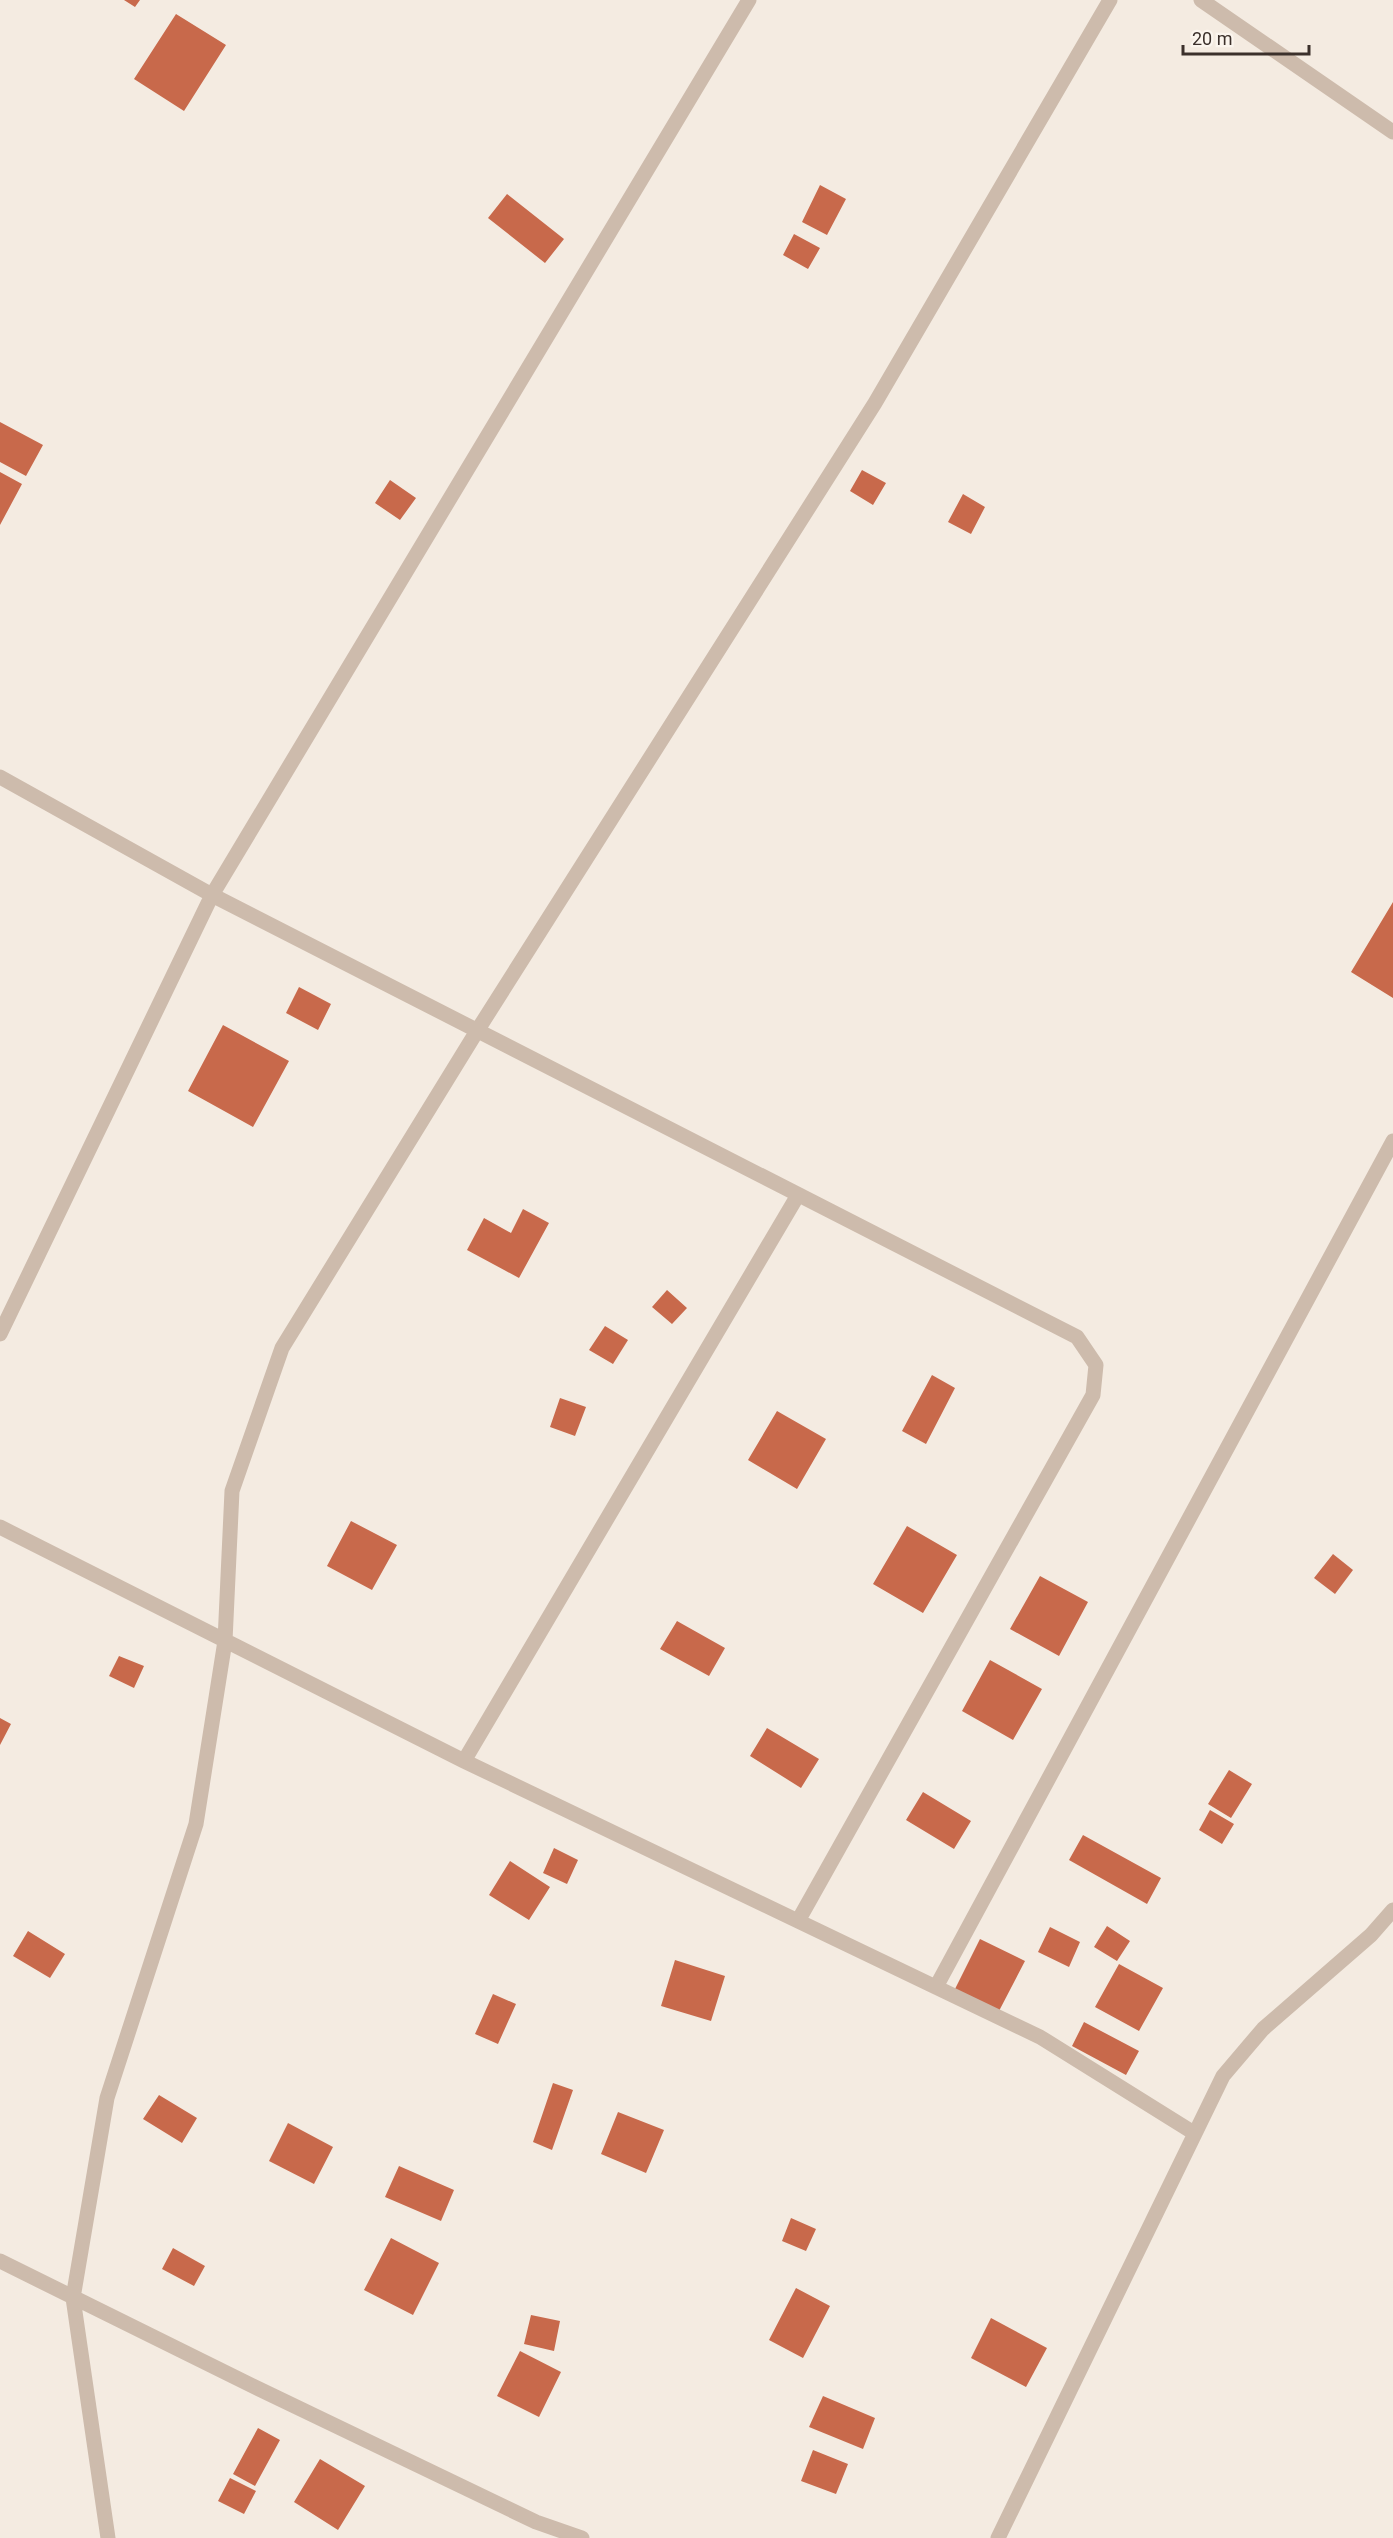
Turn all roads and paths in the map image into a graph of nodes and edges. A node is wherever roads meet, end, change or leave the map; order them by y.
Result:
1 (749, 0) edge
2 (1110, 0) edge
3 (1201, 0) edge
4 (1393, 132) edge
5 (0, 777) edge
6 (212, 895) junction
7 (477, 1030) junction
8 (1393, 1141) edge
9 (798, 1195) junction
10 (0, 1334) edge
11 (0, 1527) edge
12 (225, 1641) junction
13 (464, 1761) junction
14 (1393, 1910) edge
15 (798, 1921) junction
16 (936, 1987) junction
17 (1194, 2133) junction
18 (0, 2261) edge
19 (73, 2298) junction
20 (108, 2538) edge
21 (582, 2538) edge
22 (998, 2538) edge

1 - 6 street
2 - 7 street
3 - 4 street
5 - 6 street
6 - 7 street
6 - 10 street
7 - 9 street
7 - 12 street
8 - 16 street
9 - 13 street
9 - 15 street
11 - 12 street
12 - 13 street
12 - 19 street
13 - 15 street
14 - 17 street
15 - 16 street
16 - 17 street
17 - 22 street
18 - 19 street
19 - 20 street
19 - 21 street

